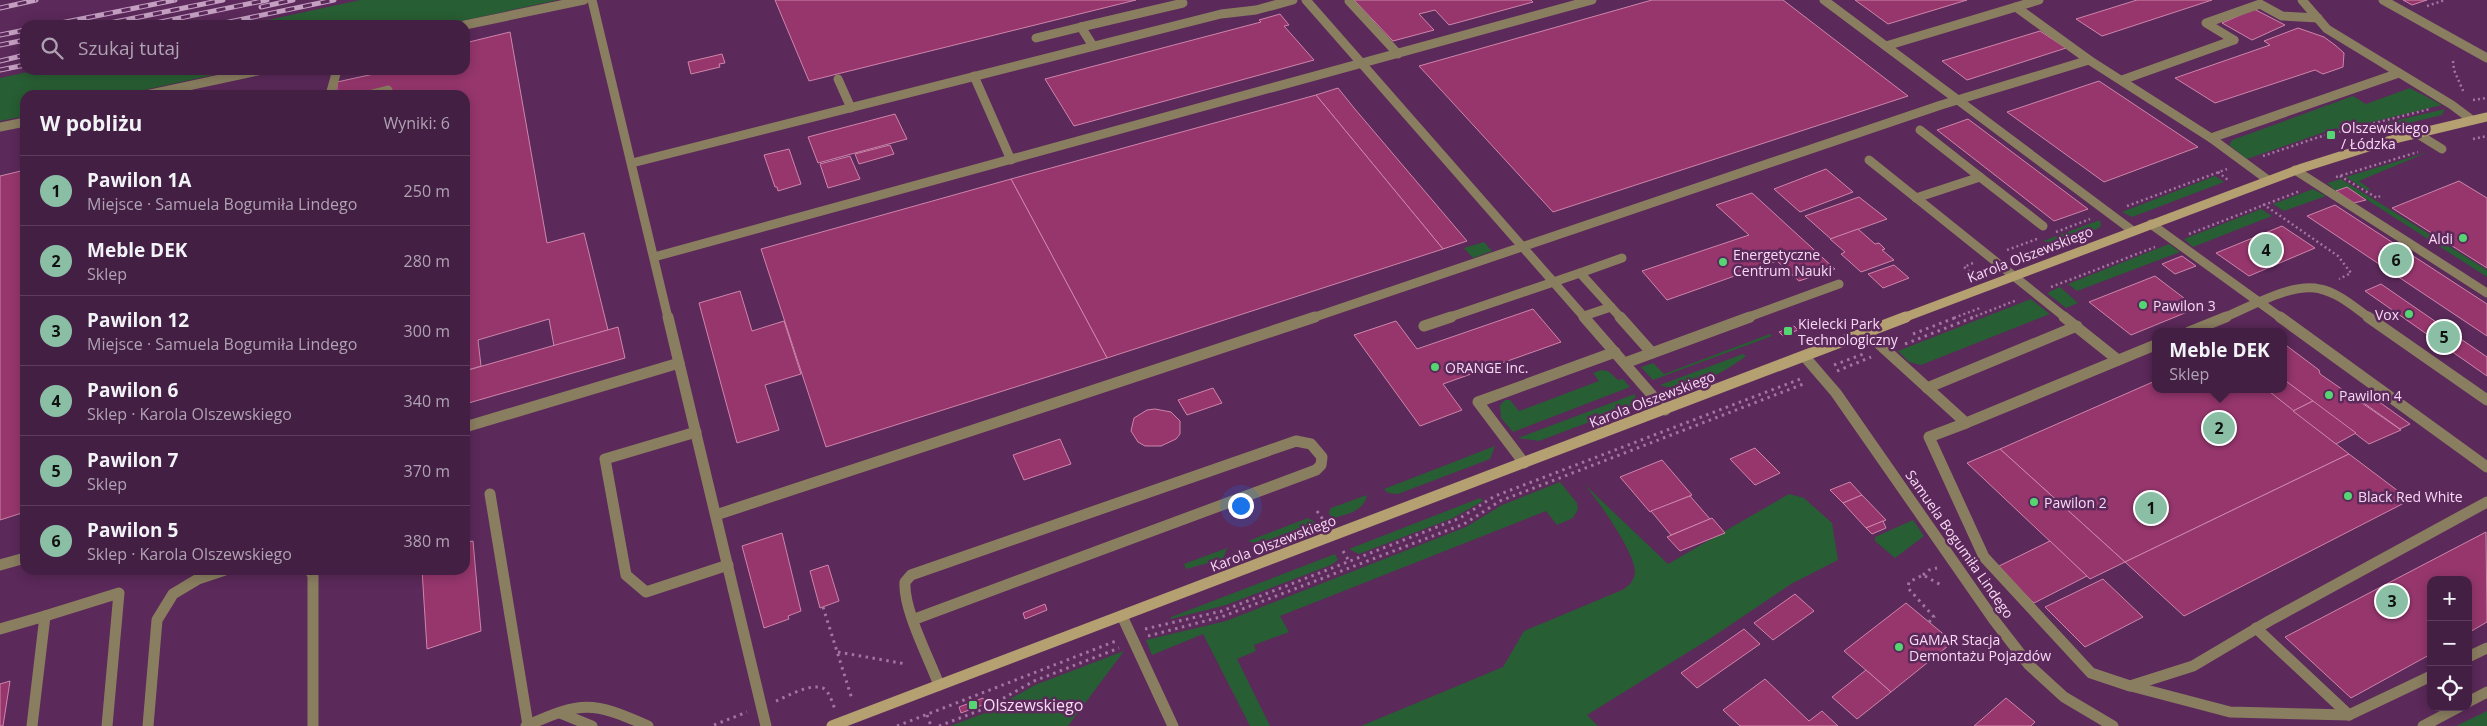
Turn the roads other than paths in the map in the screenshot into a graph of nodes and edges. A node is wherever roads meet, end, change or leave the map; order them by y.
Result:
1 (584, 0) edge
2 (592, 0) edge
3 (1293, 0) edge
4 (1306, 0) edge
5 (1592, 0) edge
6 (1824, 0) edge
7 (2038, 0) edge
8 (2302, 0) edge
9 (2383, 0) edge
10 (1349, 1) edge
11 (1183, 3) dead end
12 (2016, 7) junction
13 (2318, 18) junction
14 (470, 24) edge
15 (1081, 27) junction
16 (1036, 38) dead end
17 (1094, 46) junction
18 (1886, 46) junction
19 (1398, 54) junction
20 (2487, 58) edge
21 (2089, 60) junction
22 (1362, 64) junction
23 (2399, 73) junction
24 (239, 75) edge
25 (337, 75) edge
26 (974, 76) junction
27 (838, 79) dead end
28 (2122, 80) junction
29 (169, 90) edge
30 (331, 90) edge
31 (1960, 101) junction
32 (851, 108) junction
33 (2487, 117) edge
34 (2472, 120) junction
35 (20, 123) edge
36 (0, 127) edge
37 (1920, 130) dead end
38 (2416, 133) junction
39 (2210, 138) junction
40 (2438, 147) road end
41 (1012, 160) junction
42 (1869, 160) dead end
43 (632, 163) junction
44 (2295, 170) junction
45 (1980, 178) junction
46 (2268, 180) junction
47 (1916, 198) junction
48 (2151, 224) junction
49 (2043, 226) dead end
50 (2132, 230) junction
51 (1524, 248) junction
52 (654, 257) junction
53 (1622, 258) dead end
54 (1580, 273) junction
55 (2015, 277) junction
56 (1554, 282) junction
57 (1839, 284) dead end
58 (2487, 293) edge
59 (2260, 304) junction
60 (1611, 307) junction
61 (1584, 316) junction
62 (1424, 326) dead end
63 (2077, 326) junction
64 (2198, 328) edge
65 (1867, 333) junction
66 (2152, 346) edge
67 (1615, 352) junction
68 (1652, 353) junction
69 (1805, 357) junction
70 (2118, 360) junction
71 (679, 363) junction
72 (1625, 363) junction
73 (1927, 388) junction
74 (2487, 400) edge
75 (1665, 410) junction
76 (1966, 423) junction
77 (470, 426) edge
78 (696, 432) junction
79 (1524, 463) junction
80 (2487, 467) edge
81 (490, 494) dead end
82 (2487, 502) edge
83 (716, 515) junction
84 (20, 559) edge
85 (0, 565) edge
86 (728, 565) junction
87 (208, 575) edge
88 (312, 575) edge
89 (46, 616) junction
90 (1122, 616) junction
91 (915, 619) junction
92 (2256, 628) junction
93 (0, 629) edge
94 (2487, 648) edge
95 (2472, 655) edge
96 (2427, 678) edge
97 (938, 685) junction
98 (2130, 686) junction
99 (2487, 692) edge
100 (2472, 700) edge
101 (2451, 711) edge
102 (560, 713) junction
103 (2349, 716) junction
104 (535, 725) edge
105 (32, 726) edge
106 (107, 726) edge
107 (148, 726) edge
108 (313, 726) edge
109 (592, 726) edge
110 (648, 726) edge
111 (766, 726) edge
112 (832, 726) edge
113 (1173, 726) edge
114 (2112, 726) edge
115 (2423, 726) edge

1 - 14 street
2 - 43 street
3 - 17 street
4 - 22 street
5 - 19 street
6 - 18 street
7 - 12 street
8 - 13 street
9 - 20 street
10 - 19 street
11 - 15 street
12 - 18 street
12 - 21 street
13 - 23 street
13 - 28 street
15 - 16 street
15 - 17 street
17 - 26 street
18 - 31 street
19 - 22 street
21 - 28 street
21 - 31 street
22 - 41 street
22 - 51 street
23 - 34 street
23 - 39 street
24 - 29 street
25 - 30 street
26 - 32 street
26 - 41 street
27 - 32 street
28 - 39 street
31 - 50 street
31 - 51 street
32 - 43 street
33 - 34 street, Karola Olszewskiego
34 - 38 street, Karola Olszewskiego
35 - 36 street
37 - 45 street
38 - 40 street
38 - 44 street, Karola Olszewskiego
39 - 46 street
41 - 52 street
42 - 47 street
43 - 52 street
44 - 46 street, Karola Olszewskiego
44 - 58 street
45 - 47 street
45 - 49 street
46 - 48 street, Karola Olszewskiego
47 - 55 street
48 - 50 street, Karola Olszewskiego
48 - 59 street
50 - 55 street, Karola Olszewskiego
51 - 56 street
51 - 83 street
52 - 71 street
53 - 54 street
54 - 56 street
54 - 60 street
55 - 63 street
55 - 65 street, Karola Olszewskiego
56 - 61 street
56 - 62 street
57 - 68 street
59 - 64 street
59 - 74 street
59 - 80 street
60 - 61 street
60 - 68 street
61 - 67 street
63 - 70 street
63 - 73 street
65 - 69 street, Karola Olszewskiego
65 - 73 street
66 - 70 street
67 - 72 street
67 - 79 street
68 - 72 street
69 - 75 street, Karola Olszewskiego
69 - 114 street, Samuela Bogumiła Lindego
70 - 76 street
71 - 77 street
71 - 78 street
72 - 75 street
73 - 76 street
75 - 79 street, Karola Olszewskiego
76 - 98 street
78 - 83 street
78 - 86 street
79 - 90 street, Karola Olszewskiego
81 - 104 street
82 - 92 street
83 - 86 street
84 - 85 street
86 - 111 street
87 - 107 street
88 - 108 street
89 - 93 street
89 - 105 street
89 - 106 street
90 - 97 street, Karola Olszewskiego
90 - 113 street
91 - 91 street
91 - 97 street
92 - 98 street
92 - 103 street
94 - 95 street
96 - 103 street
97 - 112 street, Karola Olszewskiego
98 - 103 street
99 - 100 street
101 - 115 street
102 - 104 street
102 - 109 street
102 - 110 street

